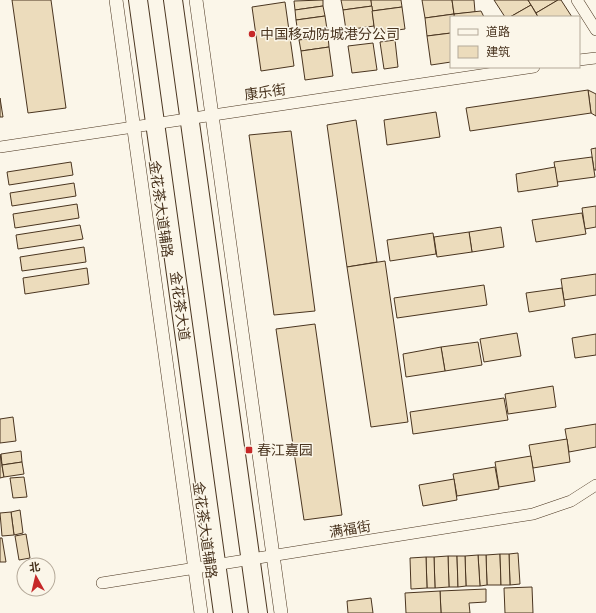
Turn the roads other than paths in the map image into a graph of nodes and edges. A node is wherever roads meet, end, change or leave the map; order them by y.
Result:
1 (116, 0) edge
2 (138, 0) edge
3 (173, 0) edge
4 (196, 0) edge
5 (577, 0) edge
6 (596, 30) edge
7 (596, 58) edge
8 (580, 60) edge
9 (527, 68) edge
10 (212, 115) junction
11 (189, 118) junction
12 (155, 123) junction
13 (133, 127) junction
14 (0, 147) edge
15 (596, 485) edge
16 (273, 556) junction
17 (250, 560) junction
18 (216, 565) junction
19 (194, 568) junction
20 (102, 583) dead end
21 (201, 613) edge
22 (223, 613) edge
23 (258, 613) edge
24 (281, 613) edge

1 - 13 street, 金花茶大道辅路
2 - 12 highway, 金花茶大道
3 - 11 highway
4 - 10 street
5 - 6 street
7 - 8 street
9 - 10 street, 康乐街
10 - 11 street, 康乐街
10 - 16 street
11 - 12 street, 康乐街
11 - 17 highway
12 - 13 street, 康乐街
12 - 18 highway, 金花茶大道
13 - 14 street, 康乐街
13 - 19 street, 金花茶大道辅路
15 - 16 street, 满福街
16 - 17 street, 满福街
16 - 24 street
17 - 18 street, 满福街
17 - 23 highway
18 - 19 street, 满福街
18 - 22 highway, 金花茶大道
19 - 20 street, 满福街
19 - 21 street, 金花茶大道辅路

